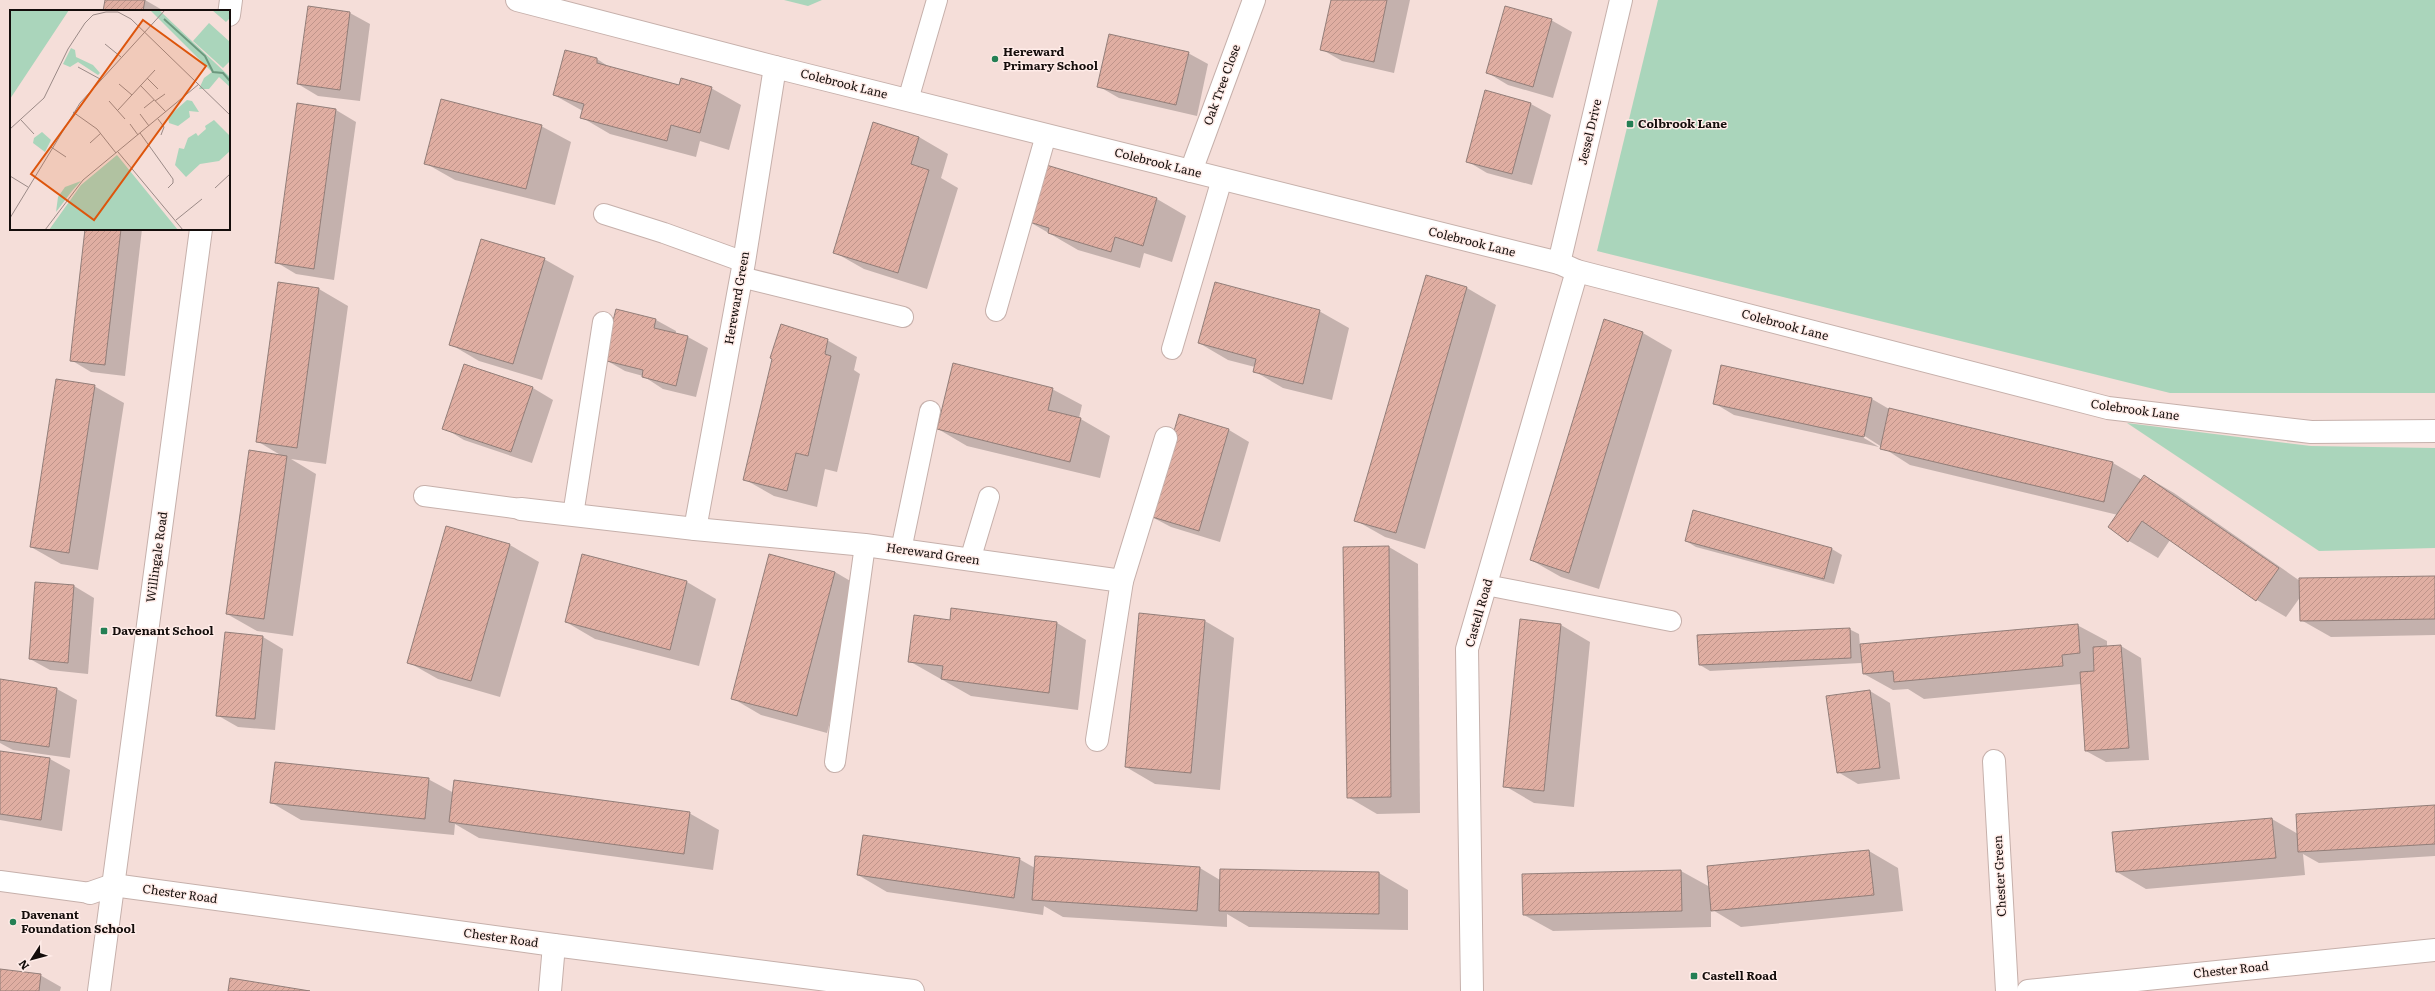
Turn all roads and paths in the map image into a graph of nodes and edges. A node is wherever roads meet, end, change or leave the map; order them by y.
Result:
1 (231, 0) edge
2 (517, 0) edge
3 (938, 0) edge
4 (1254, 0) edge
5 (1621, 0) edge
6 (230, 10) edge
7 (775, 67) junction
8 (908, 100) junction
9 (1046, 135) junction
10 (1191, 171) junction
11 (1222, 180) junction
12 (604, 214) dead end
13 (200, 230) edge
14 (1568, 267) junction
15 (743, 270) junction
16 (996, 311) dead end
17 (903, 317) dead end
18 (603, 322) dead end
19 (1172, 350) dead end
20 (930, 411) dead end
21 (2435, 431) edge
22 (1166, 438) dead end
23 (424, 496) dead end
24 (989, 497) dead end
25 (521, 509) joint
26 (573, 515) junction
27 (695, 529) junction
28 (865, 545) junction
29 (901, 550) junction
30 (970, 560) junction
31 (1122, 582) junction
32 (1486, 585) junction
33 (1671, 621) dead end
34 (1097, 740) dead end
35 (1994, 761) dead end
36 (835, 762) dead end
37 (0, 881) edge
38 (113, 885) junction
39 (90, 893) joint
40 (554, 945) junction
41 (2435, 950) edge
42 (99, 991) edge
43 (550, 991) edge
44 (913, 991) edge
45 (1472, 991) edge
46 (2006, 991) edge
47 (2028, 991) edge

1 - 6 street
2 - 7 street, Colebrook Lane
3 - 8 lane
4 - 10 street, Oak Tree Close
5 - 14 street, Jessel Drive
7 - 8 street, Colebrook Lane
7 - 15 street, Hereward Green
8 - 9 street, Colebrook Lane
9 - 10 street, Colebrook Lane
9 - 16 lane
10 - 11 street, Colebrook Lane
11 - 14 street, Colebrook Lane
11 - 19 lane
12 - 15 lane
13 - 38 street, Willingale Road
14 - 21 street, Colebrook Lane
14 - 32 street, Castell Road
15 - 17 lane
15 - 27 street, Hereward Green
18 - 26 lane
20 - 29 lane
22 - 31 street
23 - 25 lane
24 - 30 lane
25 - 26 street, Hereward Green
26 - 27 street, Hereward Green
27 - 28 street, Hereward Green
28 - 29 street, Hereward Green
28 - 36 lane
29 - 30 street, Hereward Green
30 - 31 street, Hereward Green
31 - 34 street
32 - 33 lane
32 - 45 street, Castell Road
35 - 46 street, Chester Green
37 - 39 lane
38 - 39 street, Chester Road
38 - 40 street, Chester Road
38 - 42 street, Willingale Road
40 - 43 street
40 - 44 street, Chester Road
41 - 47 street, Chester Road

